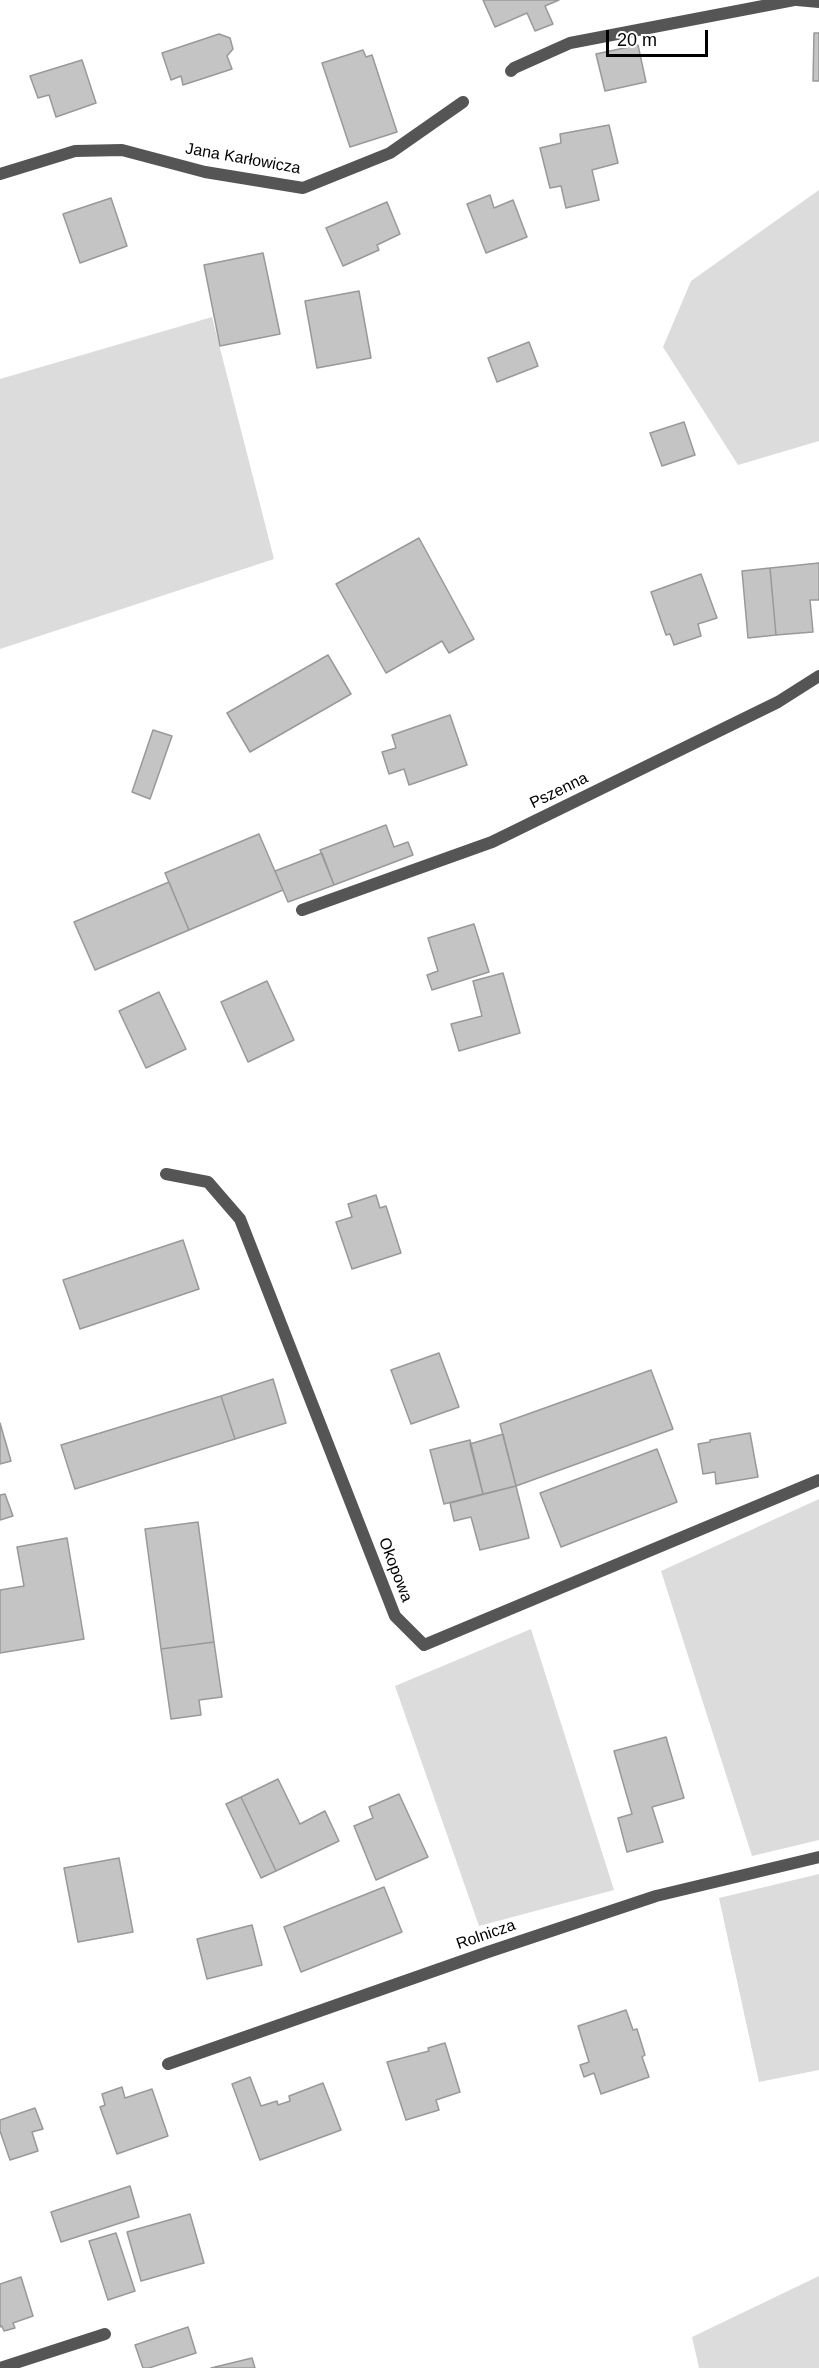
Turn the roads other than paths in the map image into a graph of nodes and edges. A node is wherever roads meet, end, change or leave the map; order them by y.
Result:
1 (796, 0) edge
2 (819, 2) edge
3 (511, 71) dead end
4 (463, 102) dead end
5 (0, 174) edge
6 (819, 676) edge
7 (302, 910) dead end
8 (166, 1174) dead end
9 (819, 1480) edge
10 (819, 1857) edge
11 (168, 2064) dead end
12 (105, 2334) dead end
13 (0, 2368) edge

1 - 2 street
1 - 3 street
4 - 5 street, Jana Karłowicza
6 - 7 street, Pszenna
8 - 9 street, Okopowa
10 - 11 street, Rolnicza
12 - 13 street

